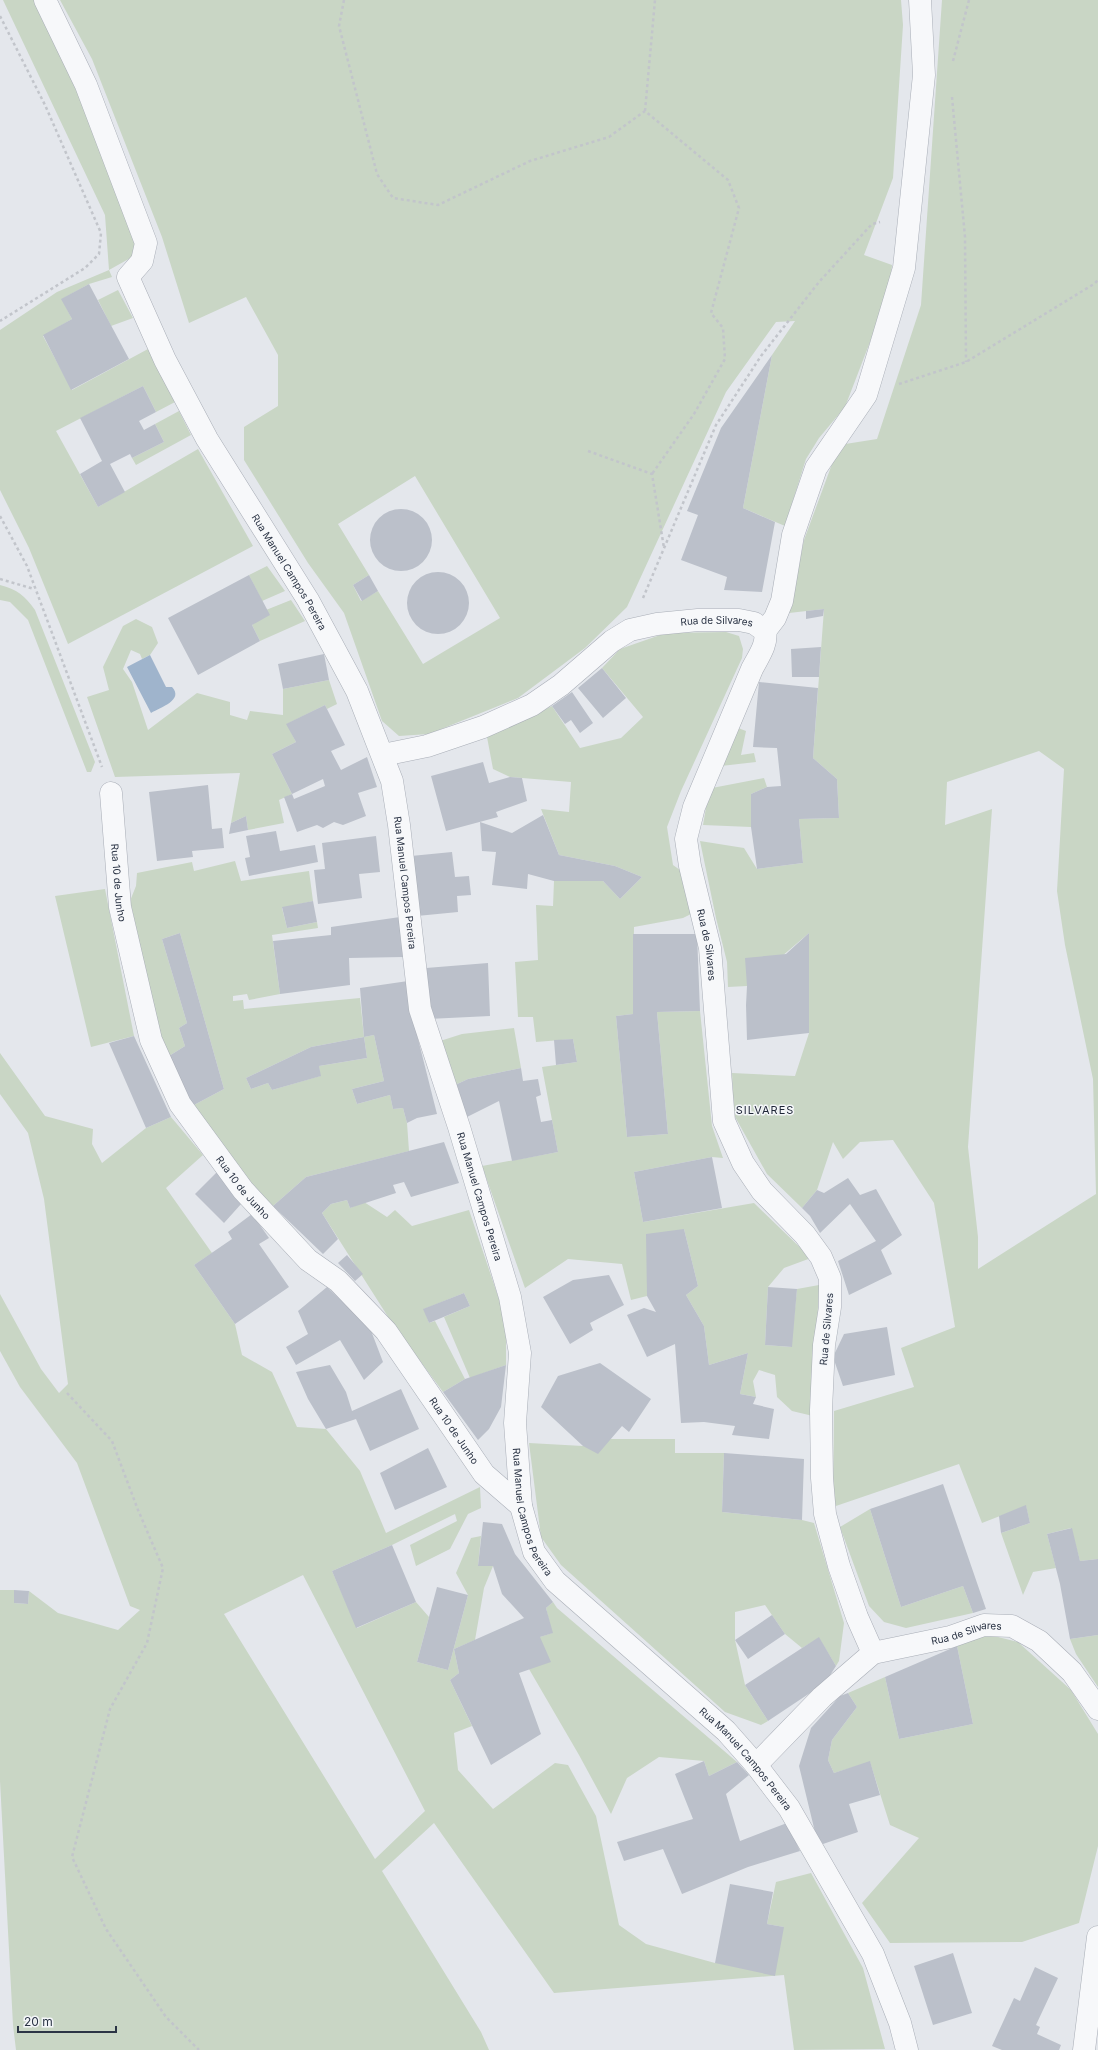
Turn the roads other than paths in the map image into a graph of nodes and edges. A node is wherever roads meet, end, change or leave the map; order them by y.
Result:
1 (45, 0) edge
2 (920, 0) edge
3 (765, 631) junction
4 (383, 755) junction
5 (111, 793) road end
6 (521, 1506) junction
7 (873, 1653) junction
8 (1098, 1709) edge
9 (756, 1764) junction
10 (1098, 1938) edge
11 (908, 2050) edge
12 (1084, 2050) edge

1 - 4 street, Rua Manuel Campos Pereira
2 - 3 street
3 - 4 street, Rua de Silvares
3 - 7 street, Rua de Silvares
4 - 6 street, Rua Manuel Campos Pereira
5 - 6 street, Rua 10 de Junho
6 - 9 street, Rua Manuel Campos Pereira
7 - 8 street, Rua de Silvares
7 - 9 street, Rua de Silvares
9 - 11 street, Rua Manuel Campos Pereira
10 - 12 street

